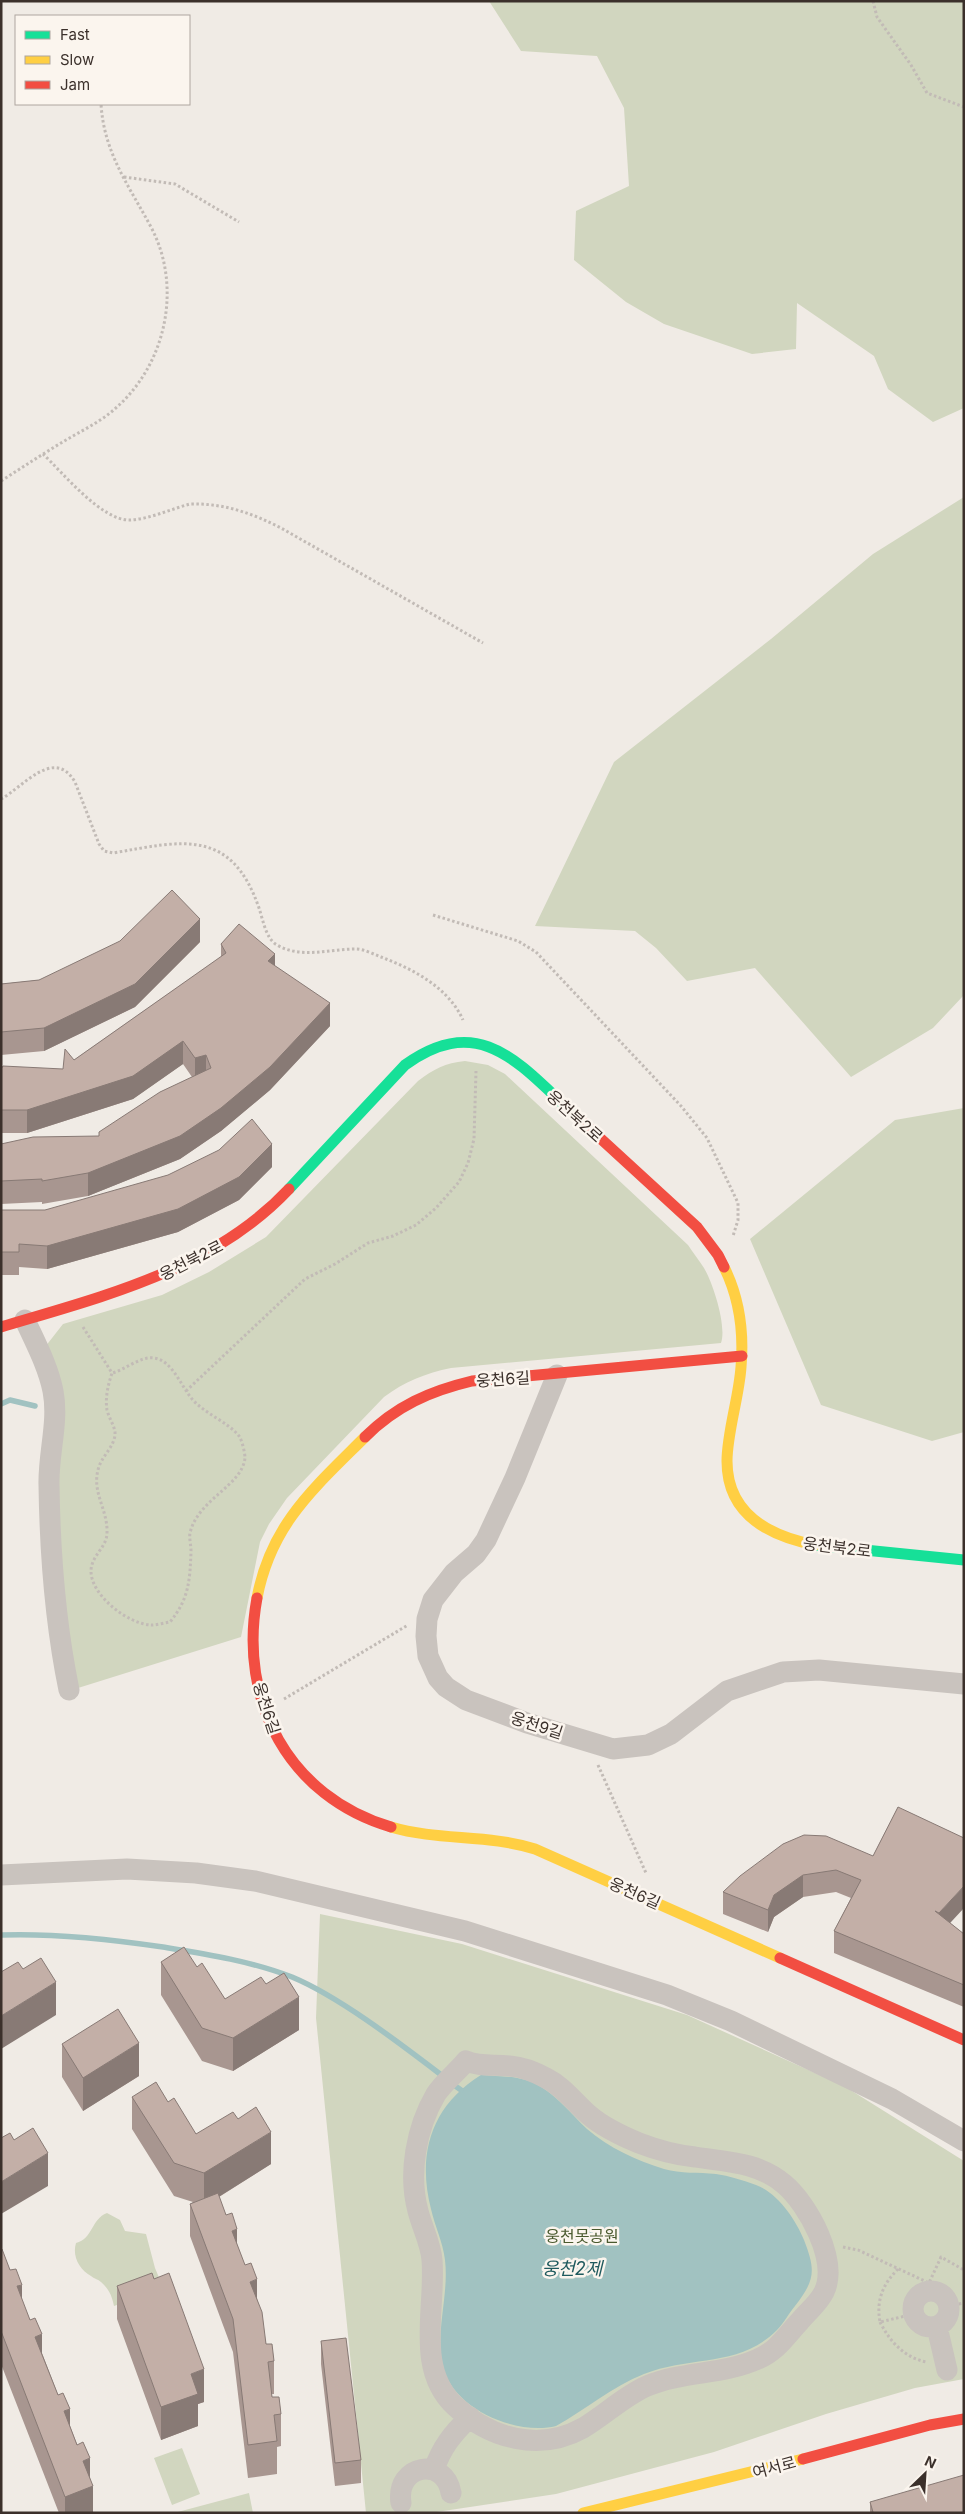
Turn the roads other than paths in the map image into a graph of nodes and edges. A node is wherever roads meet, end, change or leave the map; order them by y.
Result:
1 (25, 1320) junction
2 (1, 1327) edge
3 (742, 1356) junction
4 (557, 1375) junction
5 (964, 1560) edge
6 (964, 1684) edge
7 (69, 1690) dead end
8 (1, 1876) edge
9 (964, 2040) edge
10 (964, 2141) edge
11 (956, 2305) edge
12 (937, 2326) junction
13 (946, 2366) road end
14 (470, 2417) junction
15 (964, 2419) edge
16 (434, 2470) junction
17 (451, 2493) dead end
18 (402, 2503) dead end
19 (583, 2513) edge

1 - 2 street, 웅천북2로
1 - 3 street, 웅천북2로
1 - 7 street
3 - 4 street, 웅천6길
3 - 5 street, 웅천북2로
4 - 6 street, 웅천9길
4 - 9 street, 웅천6길
8 - 10 street
11 - 12 street
11 - 12 street
12 - 13 street
14 - 14 street
14 - 16 street
15 - 19 street, 여서로
16 - 17 street
16 - 18 street

